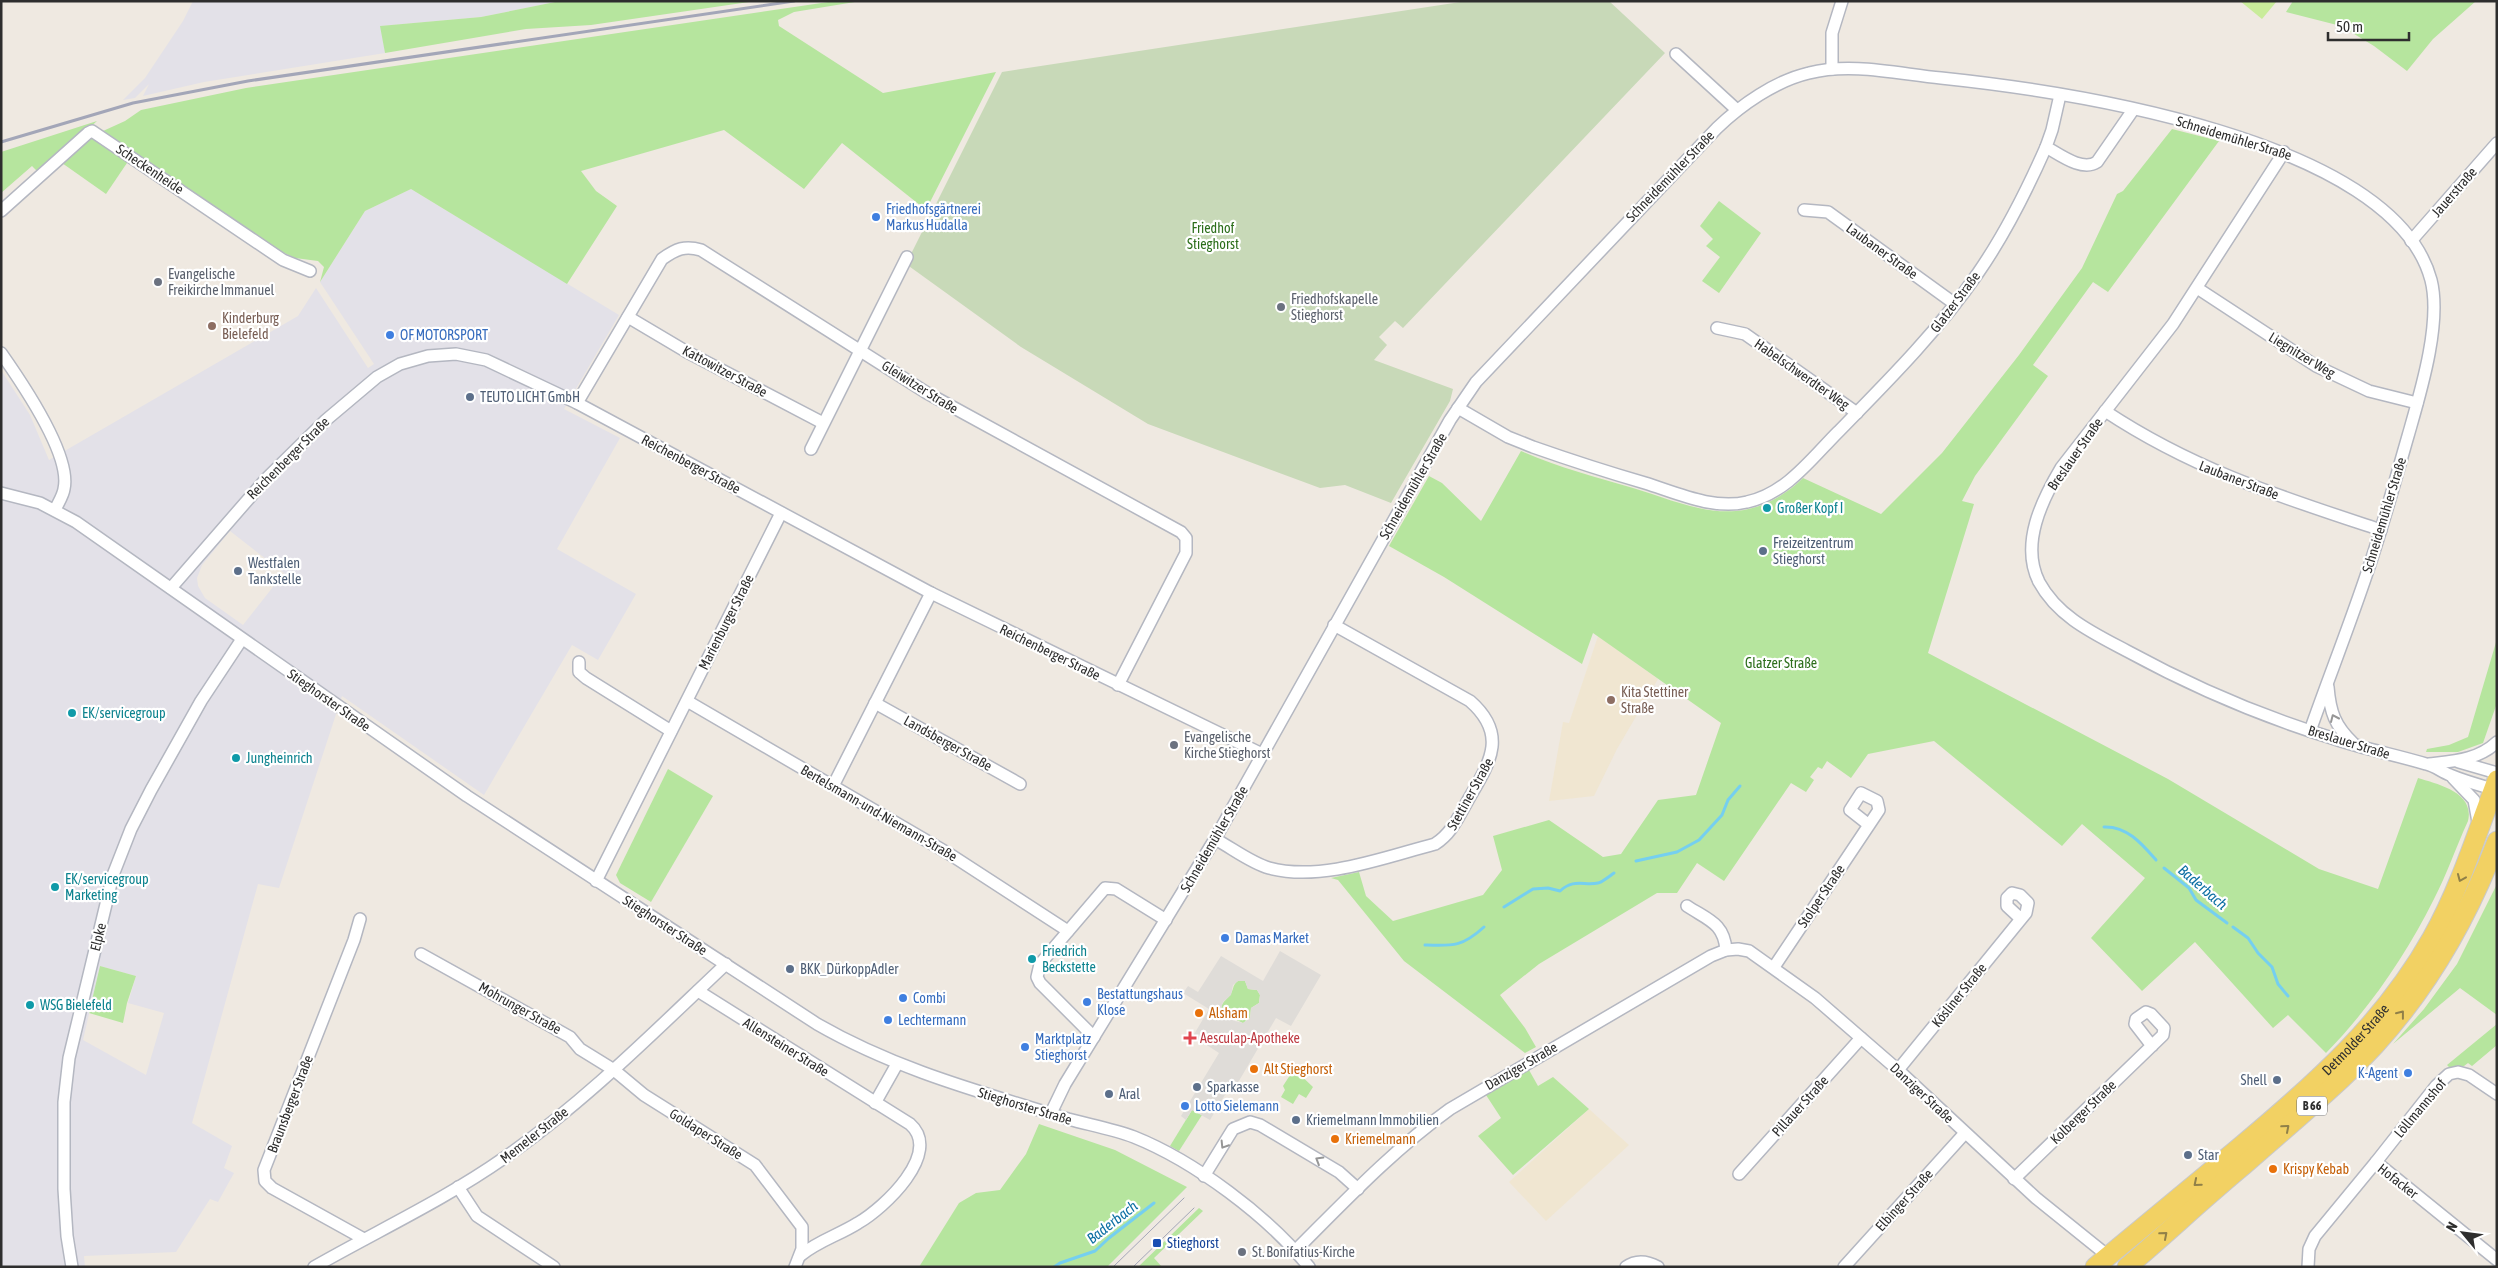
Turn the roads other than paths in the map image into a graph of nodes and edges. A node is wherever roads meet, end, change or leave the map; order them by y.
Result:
1 (1842, 1) edge
2 (1676, 54) dead end
3 (1832, 69) junction
4 (2060, 95) junction
5 (1737, 110) junction
6 (2133, 110) junction
7 (2497, 143) edge
8 (2046, 147) junction
9 (2284, 152) junction
10 (1804, 210) dead end
11 (1, 211) edge
12 (2411, 241) junction
13 (906, 257) dead end
14 (310, 271) dead end
15 (2197, 288) junction
16 (1955, 304) junction
17 (628, 318) junction
18 (1717, 328) dead end
19 (860, 349) junction
20 (1, 353) edge
21 (577, 403) junction
22 (2417, 403) junction
23 (1458, 408) junction
24 (2105, 411) junction
25 (1857, 413) junction
26 (823, 423) junction
27 (810, 448) dead end
28 (1, 493) edge
29 (55, 510) junction
30 (781, 513) junction
31 (2381, 530) junction
32 (171, 588) junction
33 (931, 593) junction
34 (1334, 626) junction
35 (242, 639) junction
36 (579, 662) dead end
37 (2327, 683) junction
38 (1118, 685) junction
39 (686, 701) junction
40 (875, 703) junction
41 (672, 731) junction
42 (2310, 731) junction
43 (2497, 742) edge
44 (2356, 746) junction
45 (1262, 754) junction
46 (2455, 761) junction
47 (2429, 764) junction
48 (2449, 775) junction
49 (2496, 781) edge
50 (1020, 784) dead end
51 (833, 786) junction
52 (1869, 825) dead end
53 (2478, 833) junction
54 (1215, 839) junction
55 (2497, 841) edge
56 (596, 881) junction
57 (1687, 906) dead end
58 (360, 919) dead end
59 (2022, 919) dead end
60 (1166, 920) junction
61 (1068, 931) junction
62 (1726, 950) junction
63 (421, 954) dead end
64 (726, 964) junction
65 (1774, 968) junction
66 (698, 991) junction
67 (1094, 1037) junction
68 (1861, 1038) junction
69 (2152, 1046) dead end
70 (897, 1064) junction
71 (614, 1070) junction
72 (1898, 1070) junction
73 (2497, 1094) edge
74 (875, 1103) junction
75 (1051, 1114) junction
76 (1965, 1133) junction
77 (2376, 1162) junction
78 (1739, 1174) dead end
79 (1204, 1176) junction
80 (2014, 1178) junction
81 (458, 1187) junction
82 (1358, 1189) junction
83 (802, 1227) junction
84 (830, 1237) junction
85 (364, 1239) junction
86 (1294, 1251) junction
87 (801, 1255) junction
88 (2497, 1260) edge
89 (2108, 1263) edge
90 (72, 1267) edge
91 (314, 1267) edge
92 (554, 1267) edge
93 (795, 1267) edge
94 (1309, 1267) edge
95 (1626, 1267) edge
96 (1658, 1267) edge
97 (1844, 1267) edge
98 (2127, 1267) edge
99 (2308, 1267) edge

1 - 3 street
2 - 5 street
3 - 4 street, Schneidemühler Straße
3 - 5 street, Schneidemühler Straße
4 - 6 street, Schneidemühler Straße
4 - 8 street, Glatzer Straße
5 - 23 street, Schneidemühler Straße
6 - 8 street
6 - 9 street, Schneidemühler Straße
7 - 12 street, Jauerstraße
8 - 16 street, Glatzer Straße
9 - 12 street, Schneidemühler Straße
9 - 15 street, Breslauer Straße
10 - 16 street, Laubaner Straße
11 - 14 street, Scheckenheide
12 - 22 street, Schneidemühler Straße
13 - 19 street
15 - 22 street, Liegnitzer Weg
15 - 24 street, Breslauer Straße
16 - 25 street, Glatzer Straße
17 - 19 street, Gleiwitzer Straße
17 - 21 street, Gleiwitzer Straße
17 - 26 street, Kattowitzer Straße
18 - 25 street, Habelschwerdter Weg
19 - 26 street
19 - 38 street, Gleiwitzer Straße
20 - 29 street
21 - 30 street, Reichenberger Straße
21 - 32 street, Reichenberger Straße
22 - 31 street, Schneidemühler Straße
23 - 25 street, Glatzer Straße
23 - 34 street, Schneidemühler Straße
24 - 31 street, Laubaner Straße
24 - 42 street, Breslauer Straße
26 - 27 street
28 - 29 street, Stieghorster Straße
29 - 32 street, Stieghorster Straße
30 - 33 street, Reichenberger Straße
30 - 39 street, Marienburger Straße
31 - 37 street, Schneidemühler Straße
32 - 35 street, Stieghorster Straße
33 - 38 street, Reichenberger Straße
33 - 40 street
34 - 45 street, Schneidemühler Straße
34 - 54 street, Stettiner Straße
35 - 56 street, Stieghorster Straße
35 - 90 street, Elpke
36 - 41 street
37 - 42 street, Schneidemühler Straße
44 -> 37 street
38 - 45 street, Reichenberger Straße
39 - 41 street, Marienburger Straße
39 - 51 street, Bertelsmann-und-Niemann-Straße
40 - 50 street, Landsberger Straße
40 - 51 street
41 - 56 street, Marienburger Straße
42 - 44 street, Breslauer Straße
43 - 46 street, Breslauer Straße
44 - 47 street, Breslauer Straße
45 - 54 street, Schneidemühler Straße
46 - 47 street, Breslauer Straße
46 - 49 street, Breslauer Straße
47 - 48 street, Breslauer Straße
48 - 49 street, Breslauer Straße
48 - 53 street, Breslauer Straße
49 - 53 main road, Detmolder Straße / B 66
51 - 61 street, Bertelsmann-und-Niemann-Straße
52 - 65 street, Stolper Straße
53 -> 89 main road, Detmolder Straße / B 66
54 - 60 street, Schneidemühler Straße
98 -> 55 main road, Detmolder Straße / B 66
56 - 64 street, Stieghorster Straße
57 - 62 street
58 - 85 street, Braunsberger Straße
59 - 72 street, Kösliner Straße
60 - 61 street
60 - 67 street, Schneidemühler Straße
61 - 67 street
62 - 65 street, Danziger Straße
62 - 82 street, Danziger Straße
63 - 71 street, Mohrunger Straße
64 - 66 street, Memeler Straße
64 - 70 street, Stieghorster Straße
65 - 68 street, Danziger Straße
66 - 71 street, Memeler Straße
66 - 74 street, Allensteiner Straße
67 - 75 street, Schneidemühler Straße
68 - 72 street, Danziger Straße
68 - 78 street, Pillauer Straße
69 - 80 street, Kolberger Straße
70 - 74 street
70 - 75 street, Stieghorster Straße
71 - 81 street, Memeler Straße
71 - 83 street, Goldaper Straße
72 - 76 street, Danziger Straße
73 - 77 street, Löllmannshof
74 - 84 street, Allensteiner Straße
75 - 79 street, Stieghorster Straße
76 - 80 street, Danziger Straße
76 - 97 street, Elbinger Straße
77 - 88 street, Hofacker
77 - 99 street, Hofacker
82 -> 79 street
79 - 86 street, Stieghorster Straße
80 - 89 street, Danziger Straße
81 - 85 street, Memeler Straße
81 - 92 street
82 - 86 street, Danziger Straße
83 - 84 street
83 - 87 street, Allensteiner Straße
84 - 87 street, Allensteiner Straße
85 - 91 street, Memeler Straße
86 - 94 street, Stieghorster Straße
87 - 93 street, Allensteiner Straße
95 - 96 street

